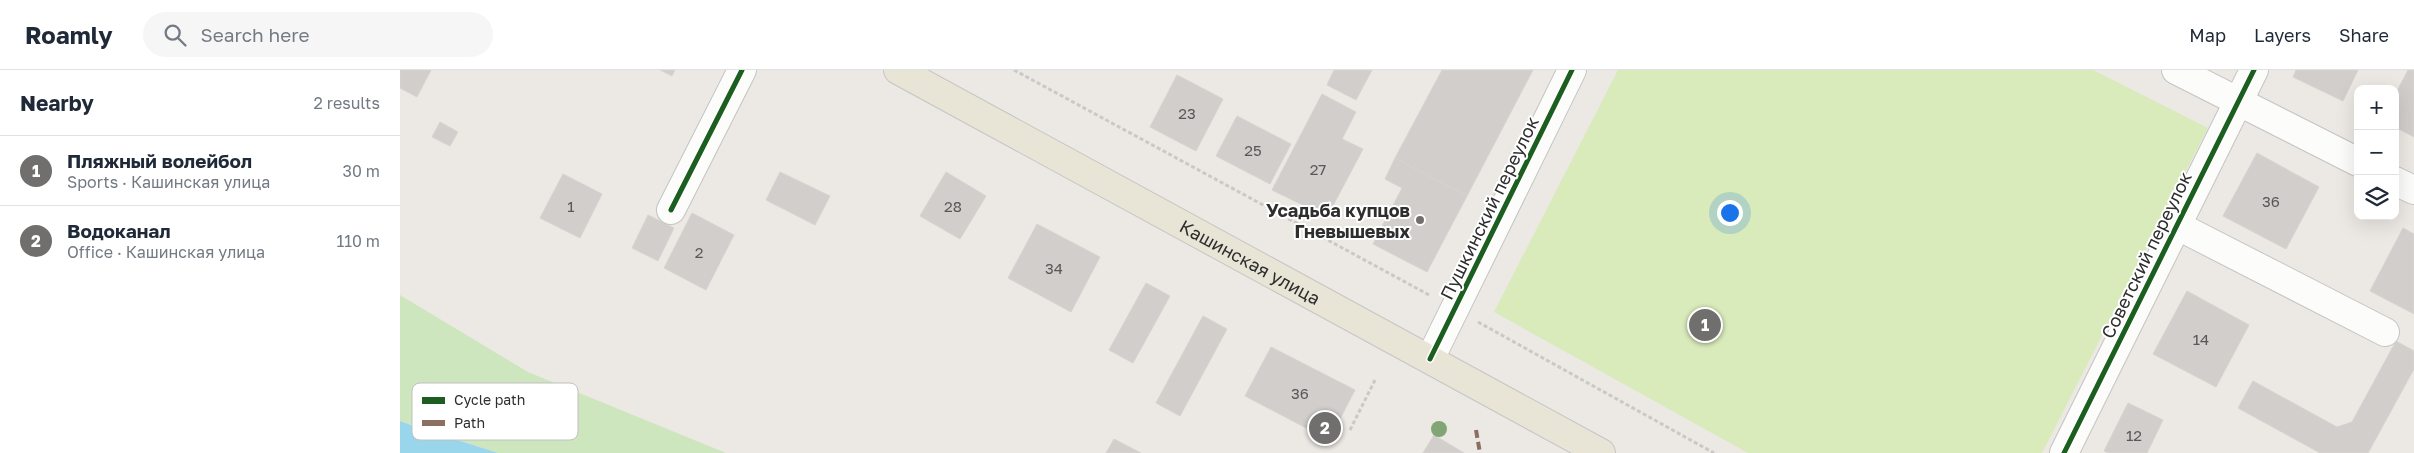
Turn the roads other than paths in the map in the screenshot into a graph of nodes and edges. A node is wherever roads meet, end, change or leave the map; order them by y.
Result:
1 (742, 70) edge
2 (898, 70) edge
3 (1572, 70) edge
4 (2176, 70) edge
5 (2254, 70) edge
6 (2238, 102) junction
7 (2354, 160) edge
8 (2399, 183) edge
9 (2414, 190) edge
10 (671, 210) dead end
11 (2176, 225) junction
12 (2385, 332) dead end
13 (1430, 359) junction
14 (1601, 453) edge
15 (2064, 453) edge

1 - 10 street
2 - 13 main road, Кашинская улица
3 - 13 street, Пушкинский переулок
4 - 6 street
5 - 6 street, Советский переулок
6 - 7 street
6 - 11 street, Советский переулок
8 - 9 street
11 - 12 street
11 - 15 street, Советский переулок
13 - 14 main road, Кашинская улица

